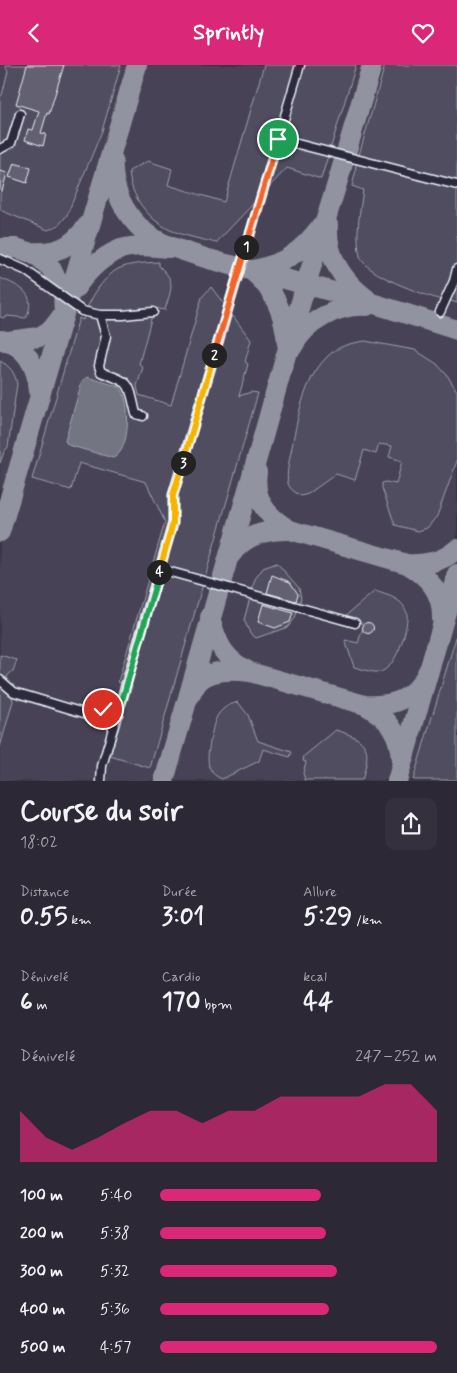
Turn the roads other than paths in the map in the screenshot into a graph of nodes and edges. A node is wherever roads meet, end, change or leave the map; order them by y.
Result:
1 (300, 65) edge
2 (20, 114) dead end
3 (278, 139) junction
4 (0, 149) edge
5 (457, 185) edge
6 (0, 259) edge
7 (457, 269) edge
8 (153, 312) dead end
9 (440, 312) dead end
10 (100, 315) junction
11 (143, 416) dead end
12 (160, 569) junction
13 (355, 623) dead end
14 (0, 680) edge
15 (118, 714) junction
16 (101, 781) edge

1 - 3 lane
2 - 4 lane
3 - 5 lane
3 - 12 lane
6 - 10 lane
7 - 9 lane
8 - 10 lane
10 - 11 lane
12 - 13 lane
12 - 15 lane
14 - 15 lane
15 - 16 lane

